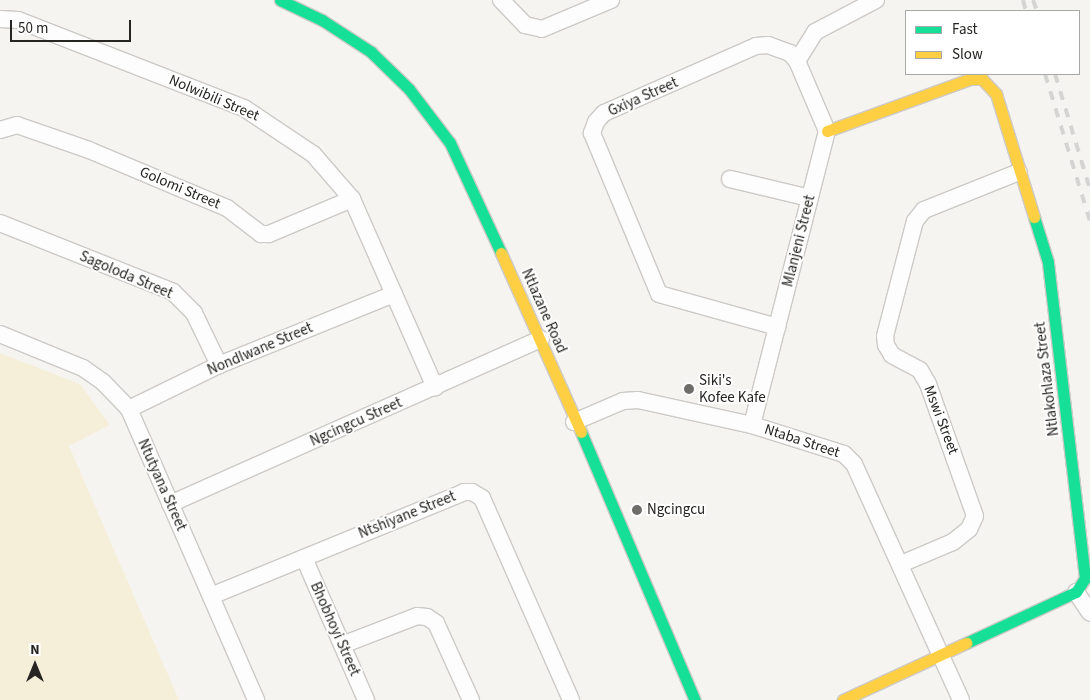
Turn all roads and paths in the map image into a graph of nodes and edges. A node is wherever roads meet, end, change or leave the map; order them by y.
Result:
1 (280, 0) edge
2 (501, 0) edge
3 (611, 0) edge
4 (876, 0) edge
5 (0, 19) edge
6 (797, 61) junction
7 (0, 130) edge
8 (828, 130) junction
9 (1019, 172) junction
10 (730, 179) dead end
11 (810, 198) junction
12 (352, 199) junction
13 (0, 223) edge
14 (394, 294) junction
15 (777, 327) junction
16 (0, 334) edge
17 (541, 339) junction
18 (219, 365) junction
19 (435, 387) junction
20 (129, 410) junction
21 (574, 422) junction
22 (752, 425) junction
23 (170, 504) junction
24 (304, 558) junction
25 (901, 564) junction
26 (1076, 592) junction
27 (211, 596) junction
28 (1090, 613) edge
29 (342, 645) junction
30 (941, 655) junction
31 (256, 700) edge
32 (366, 700) edge
33 (471, 700) edge
34 (571, 700) edge
35 (695, 700) edge
36 (843, 700) edge
37 (961, 700) edge

1 - 17 street, Ntlazane Road
2 - 3 street
4 - 6 street
5 - 12 street, Nolwibili Street
6 - 8 street
6 - 15 street, Gxiya Street
7 - 12 street, Golomi Street
8 - 9 street, Ntlakohlaza Street
8 - 11 street, Mlanjeni Street
9 - 25 street, Mswi Street
9 - 26 street, Ntlakohlaza Street
10 - 11 street
11 - 15 street, Mlanjeni Street
12 - 14 street, Nolwibili Street
13 - 18 street, Sagoloda Street
14 - 18 street, Nondlwane Street
14 - 19 street, Nolwibili Street
15 - 22 street, Mlanjeni Street
16 - 20 street, Ntutyana Street
17 - 19 street, Ngcingcu Street
17 - 21 street, Ntlazane Road
18 - 20 street, Nondlwane Street
19 - 23 street, Ngcingcu Street
20 - 23 street, Ntutyana Street
21 - 22 street, Ntaba Street
21 - 35 street, Ntlazane Road
22 - 25 street, Ntaba Street
23 - 27 street, Ntutyana Street
24 - 27 street, Ntshiyane Street
24 - 29 street, Bhobhoyi Street
24 - 34 street, Ntshiyane Street
25 - 30 street, Ntaba Street
26 - 28 street
26 - 30 street
27 - 31 street, Ntutyana Street
29 - 32 street, Bhobhoyi Street
29 - 33 street
30 - 36 street
30 - 37 street, Ntaba Street

